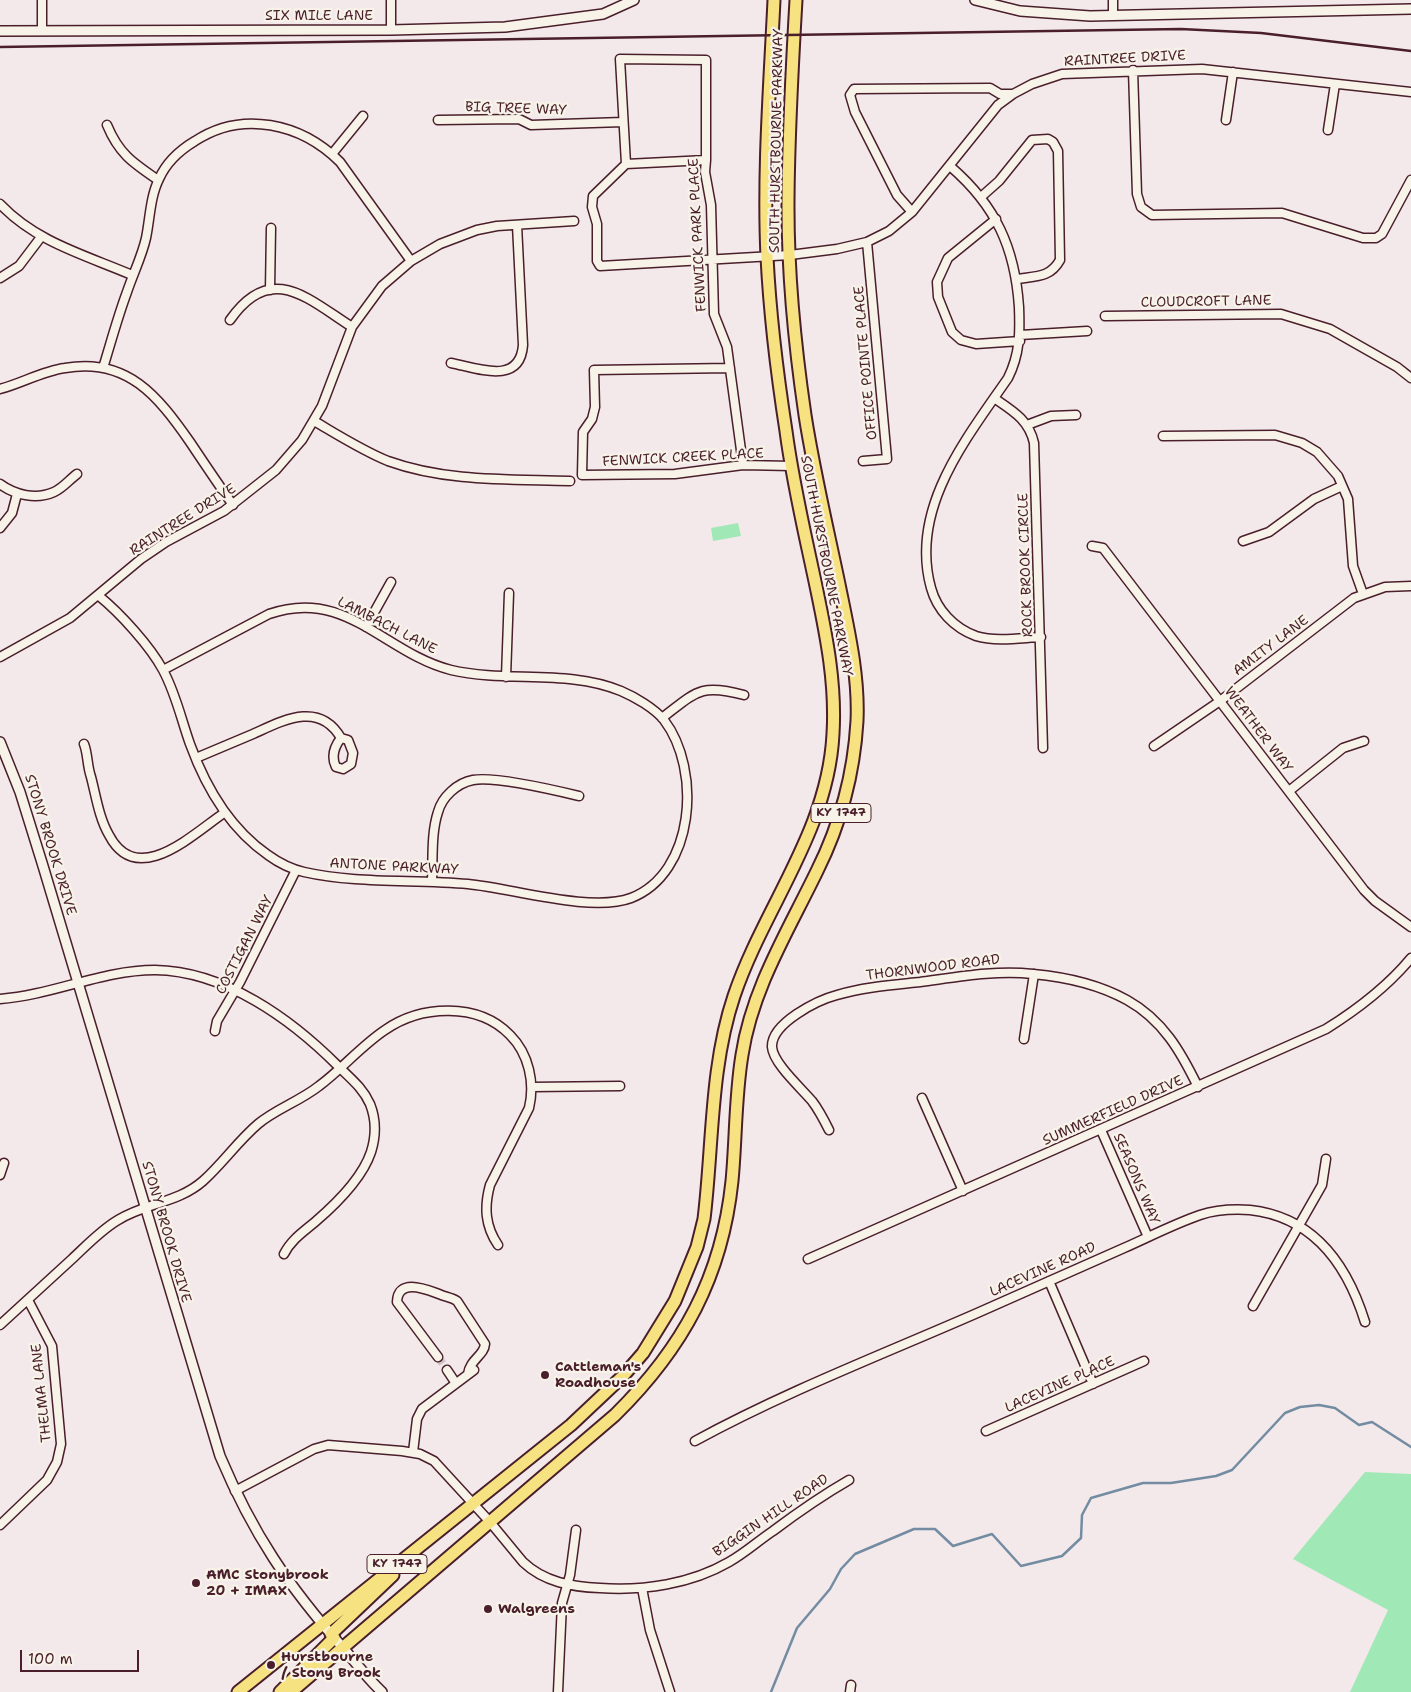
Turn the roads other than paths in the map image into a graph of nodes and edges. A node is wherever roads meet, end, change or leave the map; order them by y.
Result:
1 (42, 0) edge
2 (391, 0) edge
3 (634, 0) edge
4 (774, 0) edge
5 (796, 0) edge
6 (975, 0) edge
7 (1114, 0) edge
8 (1411, 9) edge
9 (1113, 15) junction
10 (42, 30) junction
11 (391, 30) junction
12 (0, 31) edge
13 (1133, 70) junction
14 (1233, 72) junction
15 (1335, 84) junction
16 (1411, 92) edge
17 (1013, 94) junction
18 (363, 116) dead end
19 (438, 120) dead end
20 (1226, 120) dead end
21 (623, 122) junction
22 (107, 125) dead end
23 (1328, 130) dead end
24 (332, 154) junction
25 (706, 160) junction
26 (626, 164) junction
27 (951, 167) junction
28 (158, 180) junction
29 (1411, 180) edge
30 (981, 197) junction
31 (0, 204) edge
32 (912, 212) junction
33 (996, 219) junction
34 (574, 221) dead end
35 (517, 225) junction
36 (271, 228) dead end
37 (41, 237) junction
38 (867, 242) junction
39 (767, 254) junction
40 (790, 255) junction
41 (713, 258) junction
42 (411, 261) junction
43 (132, 275) junction
44 (0, 278) edge
45 (1017, 279) junction
46 (270, 290) junction
47 (1105, 316) dead end
48 (230, 320) dead end
49 (352, 327) junction
50 (1087, 331) dead end
51 (1020, 338) junction
52 (451, 363) dead end
53 (103, 368) junction
54 (730, 368) junction
55 (1411, 378) edge
56 (0, 389) edge
57 (994, 398) junction
58 (1076, 415) dead end
59 (314, 421) junction
60 (1028, 425) junction
61 (1163, 436) dead end
62 (863, 460) dead end
63 (743, 465) junction
64 (791, 466) junction
65 (77, 474) dead end
66 (570, 481) dead end
67 (0, 484) edge
68 (1342, 486) junction
69 (17, 494) junction
70 (233, 505) junction
71 (0, 528) edge
72 (1243, 541) dead end
73 (1092, 546) dead end
74 (391, 582) dead end
75 (1411, 586) edge
76 (508, 593) dead end
77 (1364, 594) junction
78 (98, 596) junction
79 (366, 627) junction
80 (1041, 637) junction
81 (0, 657) edge
82 (163, 670) junction
83 (506, 678) junction
84 (744, 695) dead end
85 (1220, 700) junction
86 (662, 718) junction
87 (341, 738) dead end
88 (1364, 741) dead end
89 (0, 742) edge
90 (84, 744) dead end
91 (1154, 746) dead end
92 (1043, 748) dead end
93 (196, 758) junction
94 (1289, 791) junction
95 (579, 796) dead end
96 (224, 813) junction
97 (296, 870) junction
98 (432, 881) junction
99 (1411, 927) edge
100 (1411, 958) edge
101 (1034, 974) junction
102 (77, 983) junction
103 (235, 991) junction
104 (0, 999) edge
105 (215, 1031) dead end
106 (1024, 1039) dead end
107 (340, 1068) junction
108 (620, 1086) dead end
109 (532, 1087) junction
110 (1198, 1087) junction
111 (922, 1098) dead end
112 (829, 1130) dead end
113 (1102, 1130) junction
114 (1326, 1159) dead end
115 (4, 1163) dead end
116 (0, 1176) edge
117 (963, 1191) junction
118 (145, 1209) junction
119 (1299, 1227) junction
120 (1148, 1238) junction
121 (498, 1245) dead end
122 (284, 1254) dead end
123 (808, 1259) dead end
124 (1049, 1281) junction
125 (28, 1300) junction
126 (1253, 1306) dead end
127 (1365, 1322) dead end
128 (0, 1325) edge
129 (438, 1357) tunnel mouth
130 (1144, 1362) dead end
131 (447, 1370) tunnel mouth
132 (455, 1382) junction
133 (1093, 1384) junction
134 (986, 1431) dead end
135 (694, 1441) dead end
136 (412, 1452) junction
137 (849, 1480) dead end
138 (235, 1491) junction
139 (472, 1503) junction
140 (490, 1522) junction
141 (0, 1525) edge
142 (576, 1530) dead end
143 (425, 1542) junction
144 (566, 1584) junction
145 (642, 1588) junction
146 (321, 1624) junction
147 (332, 1636) junction
148 (343, 1648) junction
149 (241, 1690) edge
150 (280, 1692) edge
151 (291, 1692) edge
152 (382, 1692) edge
153 (558, 1692) edge
154 (670, 1692) edge

1 - 10 street
2 - 11 street
3 - 11 street, SIX MILE LANE
4 - 39 main road, SOUTH HURSTBOURNE PARKWAY / KY 1747
5 - 40 main road, SOUTH HURSTBOURNE PARKWAY / KY 1747
6 - 9 street
7 - 9 street
8 - 9 street
10 - 11 street, SIX MILE LANE
10 - 12 street, SIX MILE LANE
13 - 14 street, RAINTREE DRIVE
13 - 17 street, RAINTREE DRIVE
13 - 29 street
14 - 15 street, RAINTREE DRIVE
14 - 20 street
15 - 16 street, RAINTREE DRIVE
15 - 23 street
17 - 27 street, RAINTREE DRIVE
17 - 32 street
18 - 24 street
19 - 21 street, BIG TREE WAY
21 - 25 street, FENWICK PARK PLACE
21 - 26 street
22 - 28 street
24 - 28 street
24 - 42 street
25 - 26 street
25 - 41 street, FENWICK PARK PLACE
26 - 41 street, RAINTREE DRIVE
27 - 30 street
27 - 32 street, RAINTREE DRIVE
28 - 43 street
30 - 33 street
30 - 45 street
31 - 37 street
32 - 38 street, RAINTREE DRIVE
33 - 45 street
33 - 51 street
34 - 35 street, RAINTREE DRIVE
35 - 42 street, RAINTREE DRIVE
35 - 52 street
36 - 46 street
37 - 43 street
37 - 44 street
38 - 40 street, RAINTREE DRIVE
38 - 62 street, OFFICE POINTE PLACE
39 - 40 street, RAINTREE DRIVE
39 - 41 street, RAINTREE DRIVE
39 - 64 main road, SOUTH HURSTBOURNE PARKWAY / KY 1747
40 - 140 main road, SOUTH HURSTBOURNE PARKWAY / KY 1747
41 - 54 street, FENWICK PARK PLACE
42 - 49 street, RAINTREE DRIVE
43 - 53 street
45 - 51 street
46 - 48 street
46 - 49 street
47 - 55 street, CLOUDCROFT LANE
49 - 59 street, RAINTREE DRIVE
50 - 51 street
51 - 57 street
53 - 56 street
53 - 70 street
54 - 63 street, FENWICK PARK PLACE
54 - 63 street, FENWICK CREEK PLACE
57 - 60 street
57 - 80 street
58 - 60 street
59 - 66 street
59 - 70 street, RAINTREE DRIVE
60 - 80 street, ROCK BROOK CIRCLE
61 - 68 street
63 - 64 street, FENWICK CREEK PLACE
64 - 139 main road, SOUTH HURSTBOURNE PARKWAY / KY 1747
65 - 69 street
67 - 69 street
68 - 72 street
68 - 77 street
69 - 71 street
70 - 78 street, RAINTREE DRIVE
73 - 85 street, WEATHER WAY
74 - 79 street
75 - 77 street, AMITY LANE
76 - 83 street
77 - 85 street, AMITY LANE
78 - 81 street, RAINTREE DRIVE
78 - 82 street, ANTONE PARKWAY
79 - 82 street, LAMBACH LANE
79 - 83 street, LAMBACH LANE
80 - 92 street, ROCK BROOK CIRCLE
82 - 93 street, ANTONE PARKWAY
83 - 86 street, LAMBACH LANE
84 - 86 street
85 - 91 street, AMITY LANE
85 - 94 street, WEATHER WAY
86 - 98 street, ANTONE PARKWAY
87 - 93 street
88 - 94 street
89 - 102 street, STONY BROOK DRIVE
90 - 96 street
93 - 96 street, ANTONE PARKWAY
94 - 99 street, WEATHER WAY
95 - 98 street
96 - 97 street, ANTONE PARKWAY
97 - 98 street, ANTONE PARKWAY
97 - 103 street, COSTIGAN WAY
100 - 110 street, SUMMERFIELD DRIVE
101 - 106 street
101 - 110 street, THORNWOOD ROAD
101 - 112 street, THORNWOOD ROAD
102 - 103 street
102 - 104 street
102 - 118 street, STONY BROOK DRIVE
103 - 105 street, COSTIGAN WAY
103 - 107 street
107 - 109 street
107 - 118 street
107 - 122 street
108 - 109 street
109 - 121 street
110 - 113 street, SUMMERFIELD DRIVE
111 - 117 street
113 - 117 street, SUMMERFIELD DRIVE
113 - 120 street, SEASONS WAY
114 - 119 street
115 - 116 street
117 - 123 street, SUMMERFIELD DRIVE
118 - 125 street
118 - 138 street, STONY BROOK DRIVE
119 - 120 street, LACEVINE ROAD
119 - 126 street
119 - 127 street, LACEVINE ROAD
120 - 124 street, LACEVINE ROAD
124 - 133 street
124 - 135 street, LACEVINE ROAD
125 - 128 street
125 - 141 street, THELMA LANE
129 - 132 street
130 - 133 street, LACEVINE PLACE
131 - 132 street
132 - 136 street
133 - 134 street, LACEVINE PLACE
136 - 138 street, BIGGIN HILL ROAD
136 - 139 street, BIGGIN HILL ROAD
137 - 145 street, BIGGIN HILL ROAD
138 - 146 street, STONY BROOK DRIVE
139 - 140 street, BIGGIN HILL ROAD
139 - 143 main road, SOUTH HURSTBOURNE PARKWAY / KY 1747
140 - 144 street, BIGGIN HILL ROAD
140 - 148 main road, SOUTH HURSTBOURNE PARKWAY / KY 1747
142 - 144 street
143 - 146 main road, SOUTH HURSTBOURNE PARKWAY / KY 1747
143 - 147 main road
144 - 145 street, BIGGIN HILL ROAD
144 - 153 street
145 - 154 street
146 - 147 street, STONY BROOK DRIVE
146 - 149 main road, SOUTH HURSTBOURNE PARKWAY / KY 1747
147 - 148 street, STONY BROOK DRIVE
147 - 150 main road
148 - 151 main road, SOUTH HURSTBOURNE PARKWAY / KY 1747
148 - 152 street, STONY BROOK DRIVE

